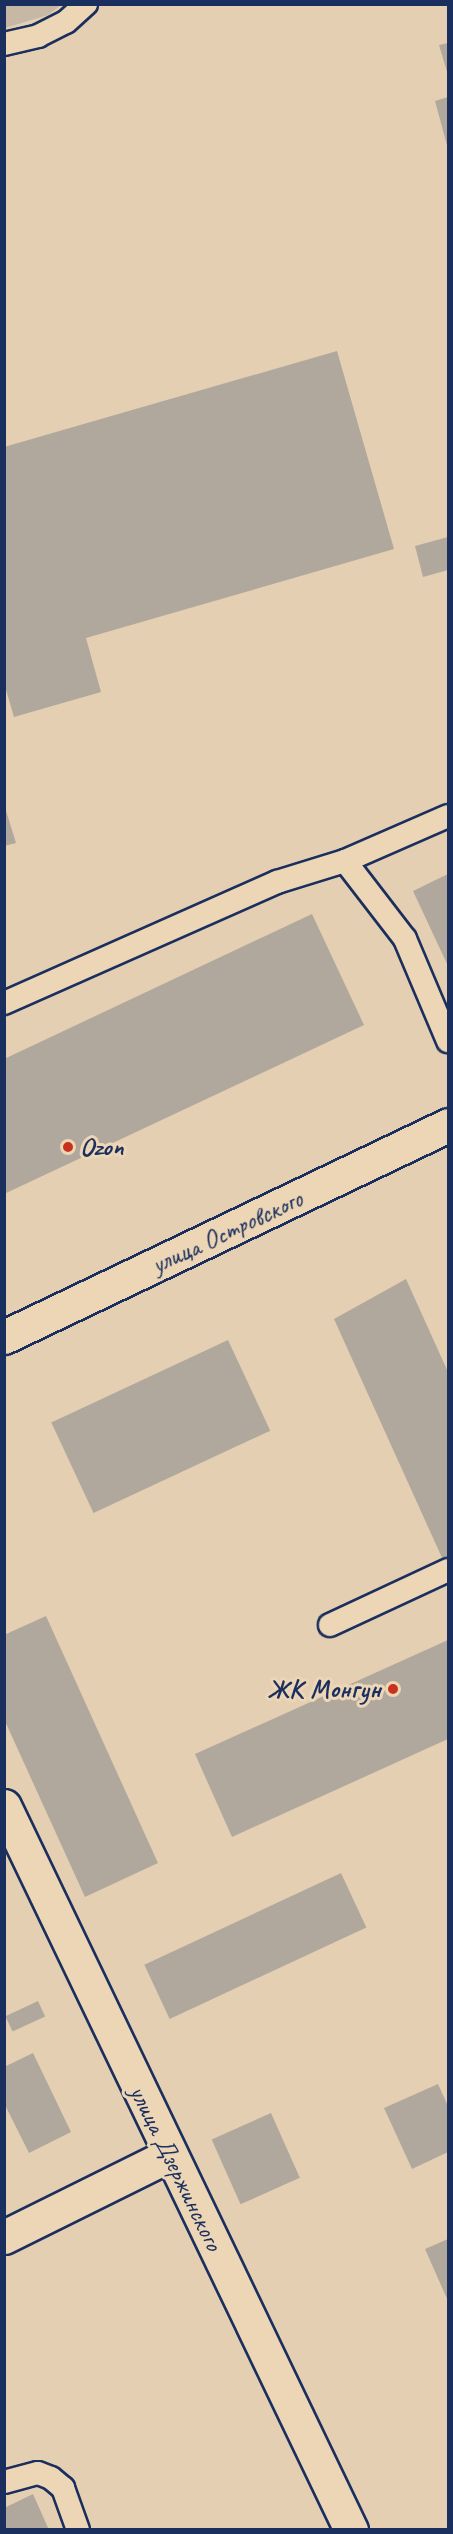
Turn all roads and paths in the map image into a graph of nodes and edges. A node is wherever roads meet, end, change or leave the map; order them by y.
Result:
1 (86, 4) edge
2 (4, 44) edge
3 (448, 816) edge
4 (345, 861) junction
5 (4, 1003) edge
6 (448, 1041) edge
7 (448, 1125) edge
8 (4, 1337) edge
9 (448, 1570) edge
10 (330, 1625) dead end
11 (8, 1822) edge
12 (169, 2155) junction
13 (4, 2237) edge
14 (4, 2482) edge
15 (78, 2529) edge
16 (351, 2529) edge

1 - 2 lane
3 - 4 lane
4 - 5 lane
4 - 6 lane
7 - 8 street, улица Островского
9 - 10 lane
11 - 12 street, улица Дзержинского
12 - 13 street
12 - 16 street, улица Дзержинского
14 - 15 lane

